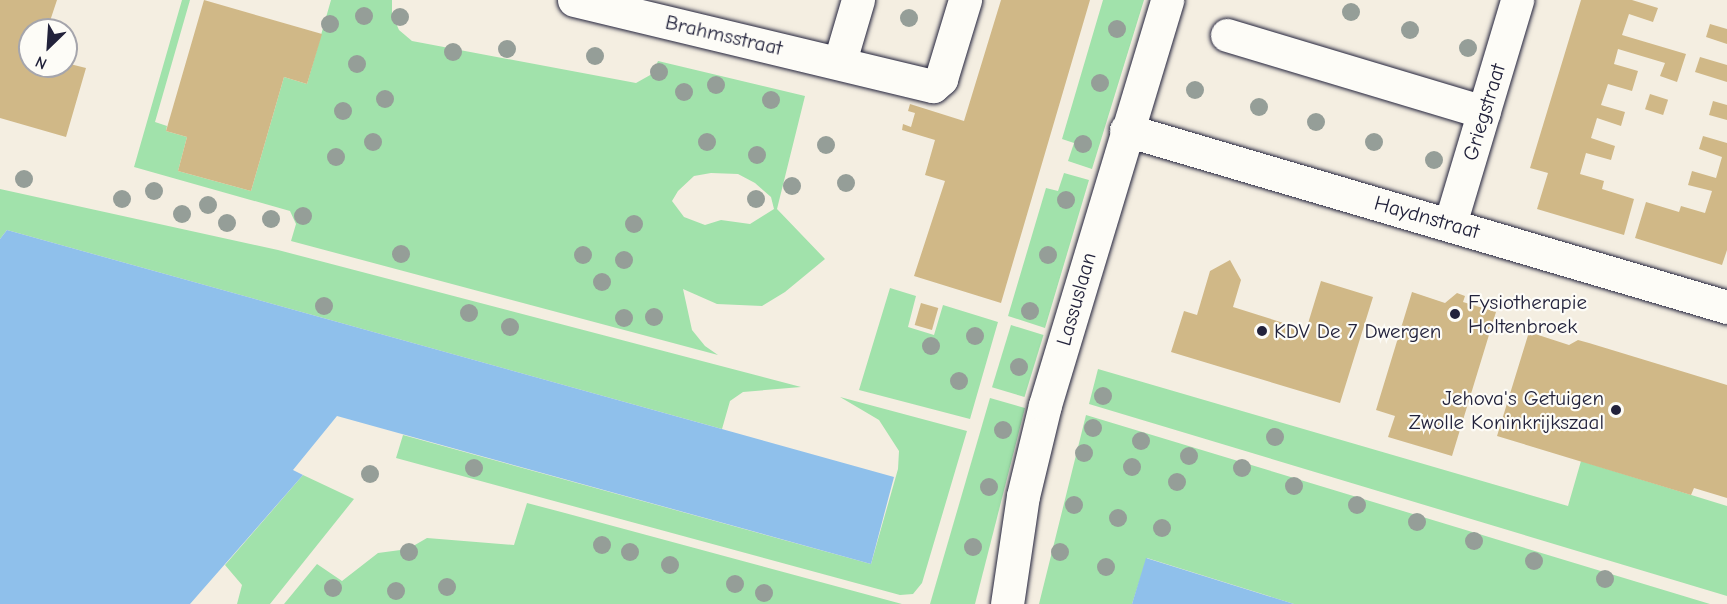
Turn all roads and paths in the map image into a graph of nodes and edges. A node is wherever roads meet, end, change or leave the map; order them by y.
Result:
1 (574, 0) edge
2 (858, 0) edge
3 (965, 0) edge
4 (1167, 0) edge
5 (1517, 0) edge
6 (1227, 35) dead end
7 (840, 61) junction
8 (1484, 112) junction
9 (1126, 130) junction
10 (1450, 224) junction
11 (1727, 307) edge
12 (1007, 604) edge

1 - 7 street, Brahmsstraat
2 - 7 street
3 - 7 street, Brahmsstraat
4 - 9 street, Lassuslaan
5 - 8 street, Griegstraat
6 - 8 street
8 - 10 street, Griegstraat
9 - 10 street, Haydnstraat
9 - 12 street, Lassuslaan
10 - 11 street, Haydnstraat

